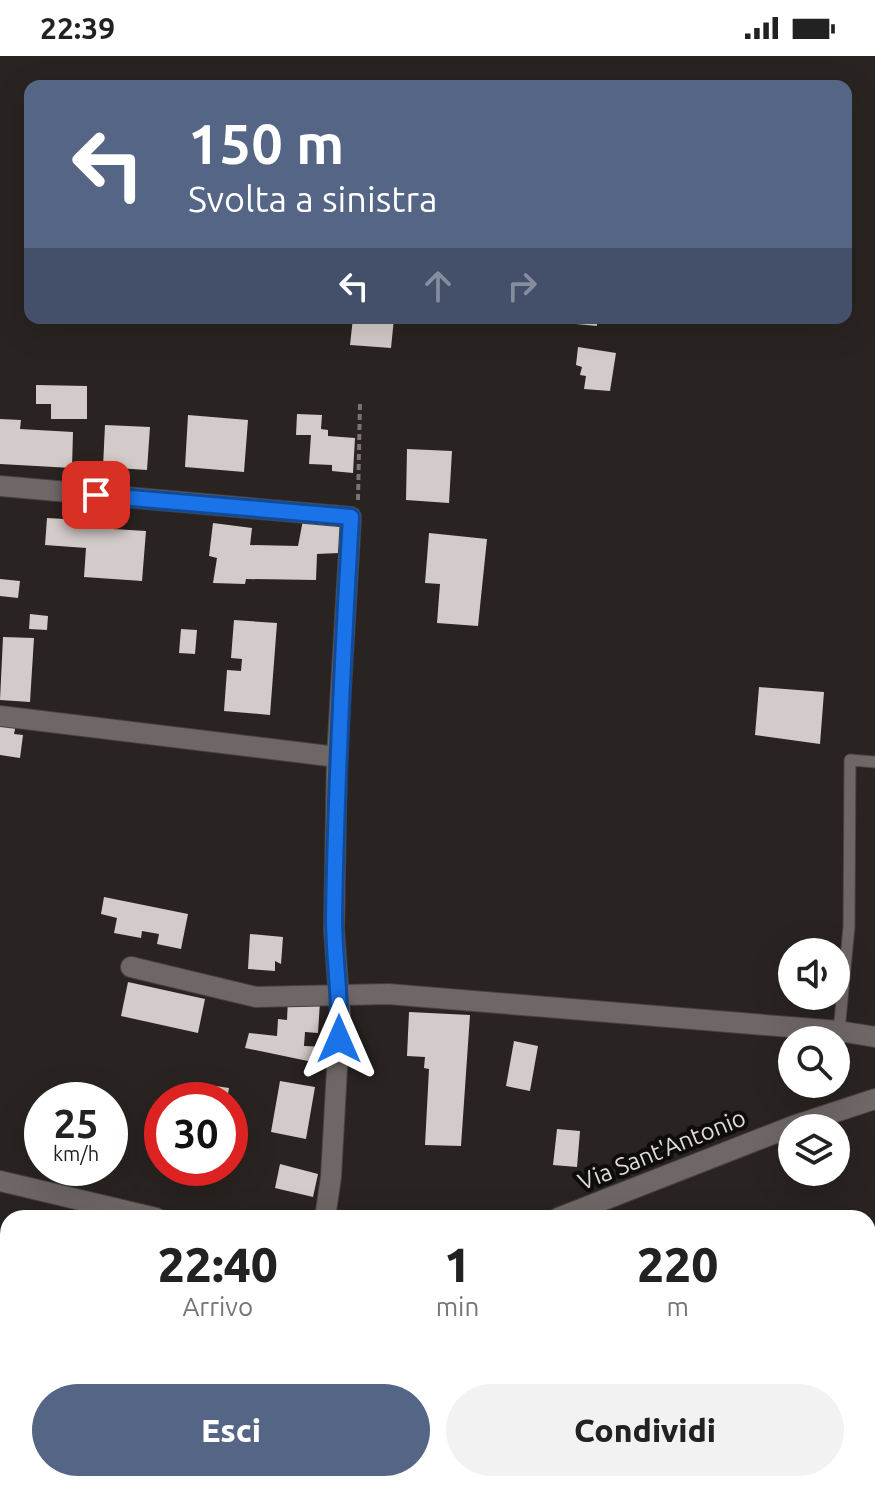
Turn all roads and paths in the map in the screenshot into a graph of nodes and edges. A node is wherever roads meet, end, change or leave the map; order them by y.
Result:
1 (360, 402) dead end
2 (0, 486) edge
3 (351, 517) junction
4 (0, 716) edge
5 (337, 757) junction
6 (875, 762) edge
7 (131, 967) dead end
8 (340, 996) junction
9 (778, 1026) edge
10 (839, 1026) edge
11 (850, 1033) edge
12 (875, 1037) edge
13 (875, 1099) edge
14 (0, 1181) edge
15 (122, 1210) edge
16 (326, 1210) edge
17 (578, 1210) edge

1 - 3 path
2 - 3 street
3 - 5 street
4 - 5 street
5 - 8 street
6 - 10 lane
7 - 8 street
8 - 9 street
8 - 16 street
11 - 12 street
13 - 17 street, Via Sant'Antonio
14 - 15 street

